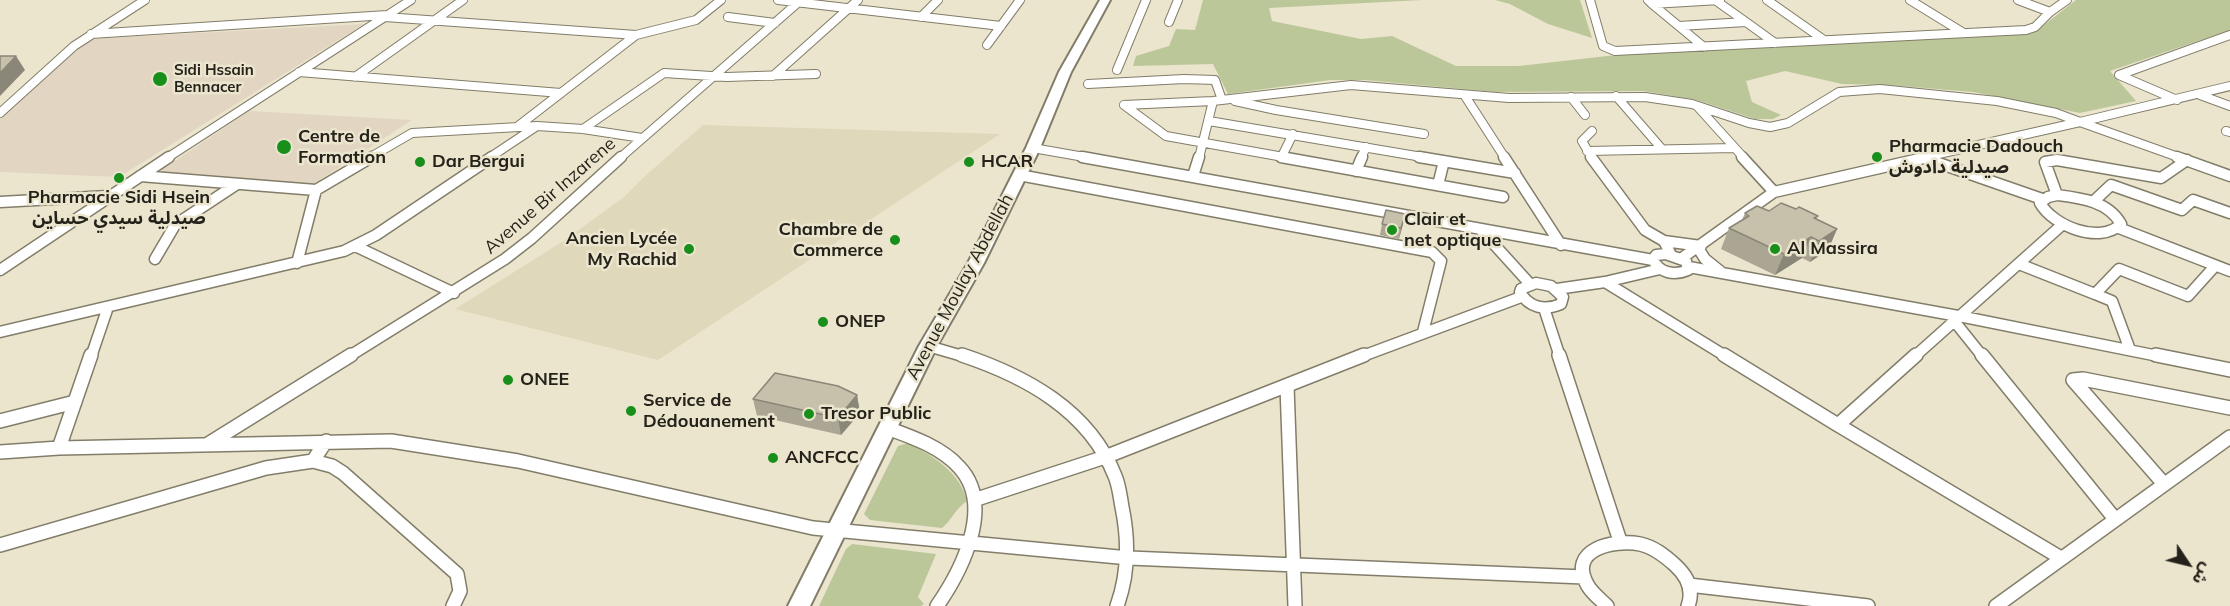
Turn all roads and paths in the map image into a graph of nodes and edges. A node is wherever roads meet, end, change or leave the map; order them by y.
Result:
1 (145, 0) edge
2 (411, 0) edge
3 (463, 0) edge
4 (721, 0) edge
5 (778, 0) edge
6 (858, 0) edge
7 (924, 0) edge
8 (1020, 0) edge
9 (1105, 0) edge
10 (1146, 0) edge
11 (1178, 0) edge
12 (1590, 0) edge
13 (1717, 0) edge
14 (1767, 0) edge
15 (1910, 0) edge
16 (2018, 0) edge
17 (2067, 0) edge
18 (800, 1) edge
19 (937, 1) edge
20 (1650, 2) edge
21 (849, 8) junction
22 (2050, 12) junction
23 (387, 16) junction
24 (728, 17) dead end
25 (921, 17) junction
26 (434, 20) junction
27 (1169, 22) dead end
28 (1746, 22) junction
29 (774, 23) junction
30 (1001, 26) junction
31 (1679, 26) junction
32 (1962, 32) junction
33 (91, 34) junction
34 (636, 34) junction
35 (2230, 35) edge
36 (1824, 40) junction
37 (1775, 43) junction
38 (987, 45) dead end
39 (1704, 47) junction
40 (1117, 70) dead end
41 (299, 72) junction
42 (816, 74) dead end
43 (713, 76) junction
44 (773, 76) junction
45 (355, 77) junction
46 (1088, 84) dead end
47 (2230, 86) edge
48 (561, 93) junction
49 (2200, 95) junction
50 (1466, 96) junction
51 (1616, 96) junction
52 (1571, 97) junction
53 (1222, 100) junction
54 (2177, 100) junction
55 (1696, 106) junction
56 (2230, 106) edge
57 (0, 113) edge
58 (1585, 115) dead end
59 (1209, 121) junction
60 (2080, 122) junction
61 (537, 126) junction
62 (517, 127) junction
63 (583, 129) junction
64 (1592, 131) dead end
65 (1293, 134) junction
66 (1425, 134) dead end
67 (642, 138) junction
68 (1204, 143) junction
69 (1366, 147) junction
70 (1033, 148) junction
71 (1734, 148) junction
72 (1662, 150) junction
73 (1587, 151) junction
74 (1281, 158) junction
75 (1924, 158) junction
76 (1444, 160) junction
77 (2187, 160) junction
78 (1356, 171) junction
79 (1515, 173) junction
80 (2229, 174) edge
81 (1019, 175) junction
82 (140, 176) junction
83 (1193, 176) junction
84 (237, 184) junction
85 (1438, 185) junction
86 (316, 190) junction
87 (1774, 192) junction
88 (2057, 195) junction
89 (109, 196) junction
90 (1503, 196) dead end
91 (2042, 200) junction
92 (0, 202) edge
93 (28, 202) junction
94 (2093, 202) junction
95 (0, 208) edge
96 (2230, 213) edge
97 (2063, 224) junction
98 (2119, 228) junction
99 (1481, 230) junction
100 (1664, 241) junction
101 (1561, 245) junction
102 (355, 246) junction
103 (1699, 247) junction
104 (155, 260) dead end
105 (1681, 260) junction
106 (297, 263) junction
107 (2019, 264) junction
108 (1656, 265) junction
109 (2215, 266) junction
110 (0, 270) edge
111 (2230, 271) edge
112 (1723, 273) junction
113 (1605, 282) junction
114 (1530, 284) junction
115 (1557, 289) junction
116 (454, 293) junction
117 (2095, 294) junction
118 (1521, 297) junction
119 (108, 306) junction
120 (1544, 308) junction
121 (1957, 319) junction
122 (0, 332) edge
123 (1423, 332) junction
124 (928, 346) junction
125 (2130, 350) junction
126 (2230, 370) edge
127 (1287, 386) junction
128 (75, 402) junction
129 (2230, 408) edge
130 (0, 421) edge
131 (1838, 425) junction
132 (887, 428) junction
133 (2230, 437) edge
134 (326, 441) junction
135 (208, 445) junction
136 (59, 448) junction
137 (0, 452) edge
138 (1106, 457) junction
139 (313, 461) junction
140 (2164, 484) junction
141 (977, 499) junction
142 (2115, 519) junction
143 (836, 531) junction
144 (1620, 541) junction
145 (968, 543) junction
146 (0, 545) edge
147 (1129, 558) junction
148 (2061, 558) junction
149 (1293, 565) junction
150 (1584, 577) junction
151 (1689, 585) junction
152 (453, 606) edge
153 (799, 606) edge
154 (937, 606) edge
155 (1117, 606) edge
156 (1295, 606) edge
157 (1607, 606) edge
158 (1688, 606) edge
159 (1868, 606) edge
160 (1996, 606) edge

1 - 33 street
2 - 23 street
3 - 26 street
4 - 34 street
5 - 18 street
6 - 21 street
7 - 19 street
8 - 30 street
9 - 70 main road, Avenue Moulay Abdellah
10 - 40 street
11 - 27 street
12 - 39 street
13 - 20 street
13 - 28 street
14 - 36 street
15 - 32 street
16 - 22 street
17 - 22 street
18 - 21 street
18 - 29 street, Avenue Bir Inzarene
19 - 25 street
20 - 31 street
21 - 25 street
21 - 44 street
22 - 32 street
23 - 26 street
23 - 33 street
23 - 41 street
24 - 29 street
25 - 30 street
26 - 34 street
26 - 45 street
28 - 31 street
28 - 37 street
29 - 43 street, Avenue Bir Inzarene
30 - 38 street
31 - 39 street
32 - 36 street
33 - 57 street
34 - 48 street
35 - 54 street
36 - 37 street
37 - 39 street
41 - 45 street
41 - 82 street
42 - 44 street
43 - 44 street
43 - 63 street
43 - 67 street, Avenue Bir Inzarene
45 - 48 street
46 - 53 street
47 - 49 street
48 - 62 street
49 - 54 street
49 - 56 street
50 - 52 street
50 - 53 street
50 - 79 street
51 - 52 street
51 - 55 street
51 - 72 street
52 - 58 street
53 - 59 street
53 - 66 street
53 - 68 street
54 - 60 street
55 - 60 street
55 - 71 street
59 - 65 street
59 - 68 street
60 - 75 street
60 - 77 street
61 - 62 street
61 - 63 street
61 - 102 street
62 - 86 street
63 - 67 street
64 - 73 street
65 - 69 street
65 - 74 street
67 - 116 street, Avenue Bir Inzarene
68 - 74 street
68 - 83 street
69 - 76 street
69 - 78 street
70 - 81 main road, Avenue Moulay Abdellah
70 - 83 street
71 - 72 street
71 - 87 street
72 - 73 street
73 - 100 street
74 - 78 street
75 - 87 street
75 - 91 street
76 - 79 street
76 - 85 street
77 - 80 street
77 - 88 street
78 - 85 street
79 - 101 street
81 - 123 street
81 - 124 main road, Avenue Moulay Abdellah
82 - 84 street
82 - 89 street
83 - 99 street
84 - 86 street
84 - 104 street
85 - 90 street
86 - 106 street
87 - 103 street
88 - 91 street
88 - 94 street
89 - 93 street
89 - 110 street
91 - 97 street
92 - 93 street
93 - 95 street
94 - 96 street
94 - 98 street
97 - 98 street
97 - 107 street
98 - 109 street
99 - 101 street
99 - 114 street
100 - 103 street
100 - 105 street
101 - 108 street
102 - 106 street
102 - 116 street
103 - 105 street
103 - 112 street
105 - 108 street
105 - 108 street
105 - 112 street
106 - 119 street
107 - 117 street
107 - 121 street
108 - 113 street
109 - 111 street
109 - 117 street
112 - 121 street
113 - 115 street
113 - 131 street
114 - 115 street
114 - 118 street
115 - 120 street
116 - 135 street, Avenue Bir Inzarene
117 - 125 street
118 - 120 street
118 - 123 street
119 - 122 street
119 - 128 street
120 - 144 street
121 - 125 street
121 - 131 street
121 - 142 street
123 - 127 street
124 - 132 main road, Avenue Moulay Abdellah
124 - 138 street
125 - 126 street
127 - 138 street
127 - 149 street
128 - 130 street
128 - 136 street
129 - 140 street
131 - 148 street
132 - 141 street
132 - 143 main road, Avenue Moulay Abdellah
133 - 140 street
134 - 135 street
134 - 139 street
134 - 143 street
135 - 136 street
136 - 137 street
138 - 141 street
138 - 147 street
139 - 146 street
139 - 152 street
140 - 142 street
141 - 145 street
142 - 148 street
143 - 145 street
143 - 153 main road, Avenue Moulay Abdellah
144 - 150 street
144 - 151 street
145 - 147 street
145 - 154 street
147 - 149 street
147 - 155 street
148 - 160 street
149 - 150 street
149 - 156 street
150 - 157 street
151 - 158 street
151 - 159 street

